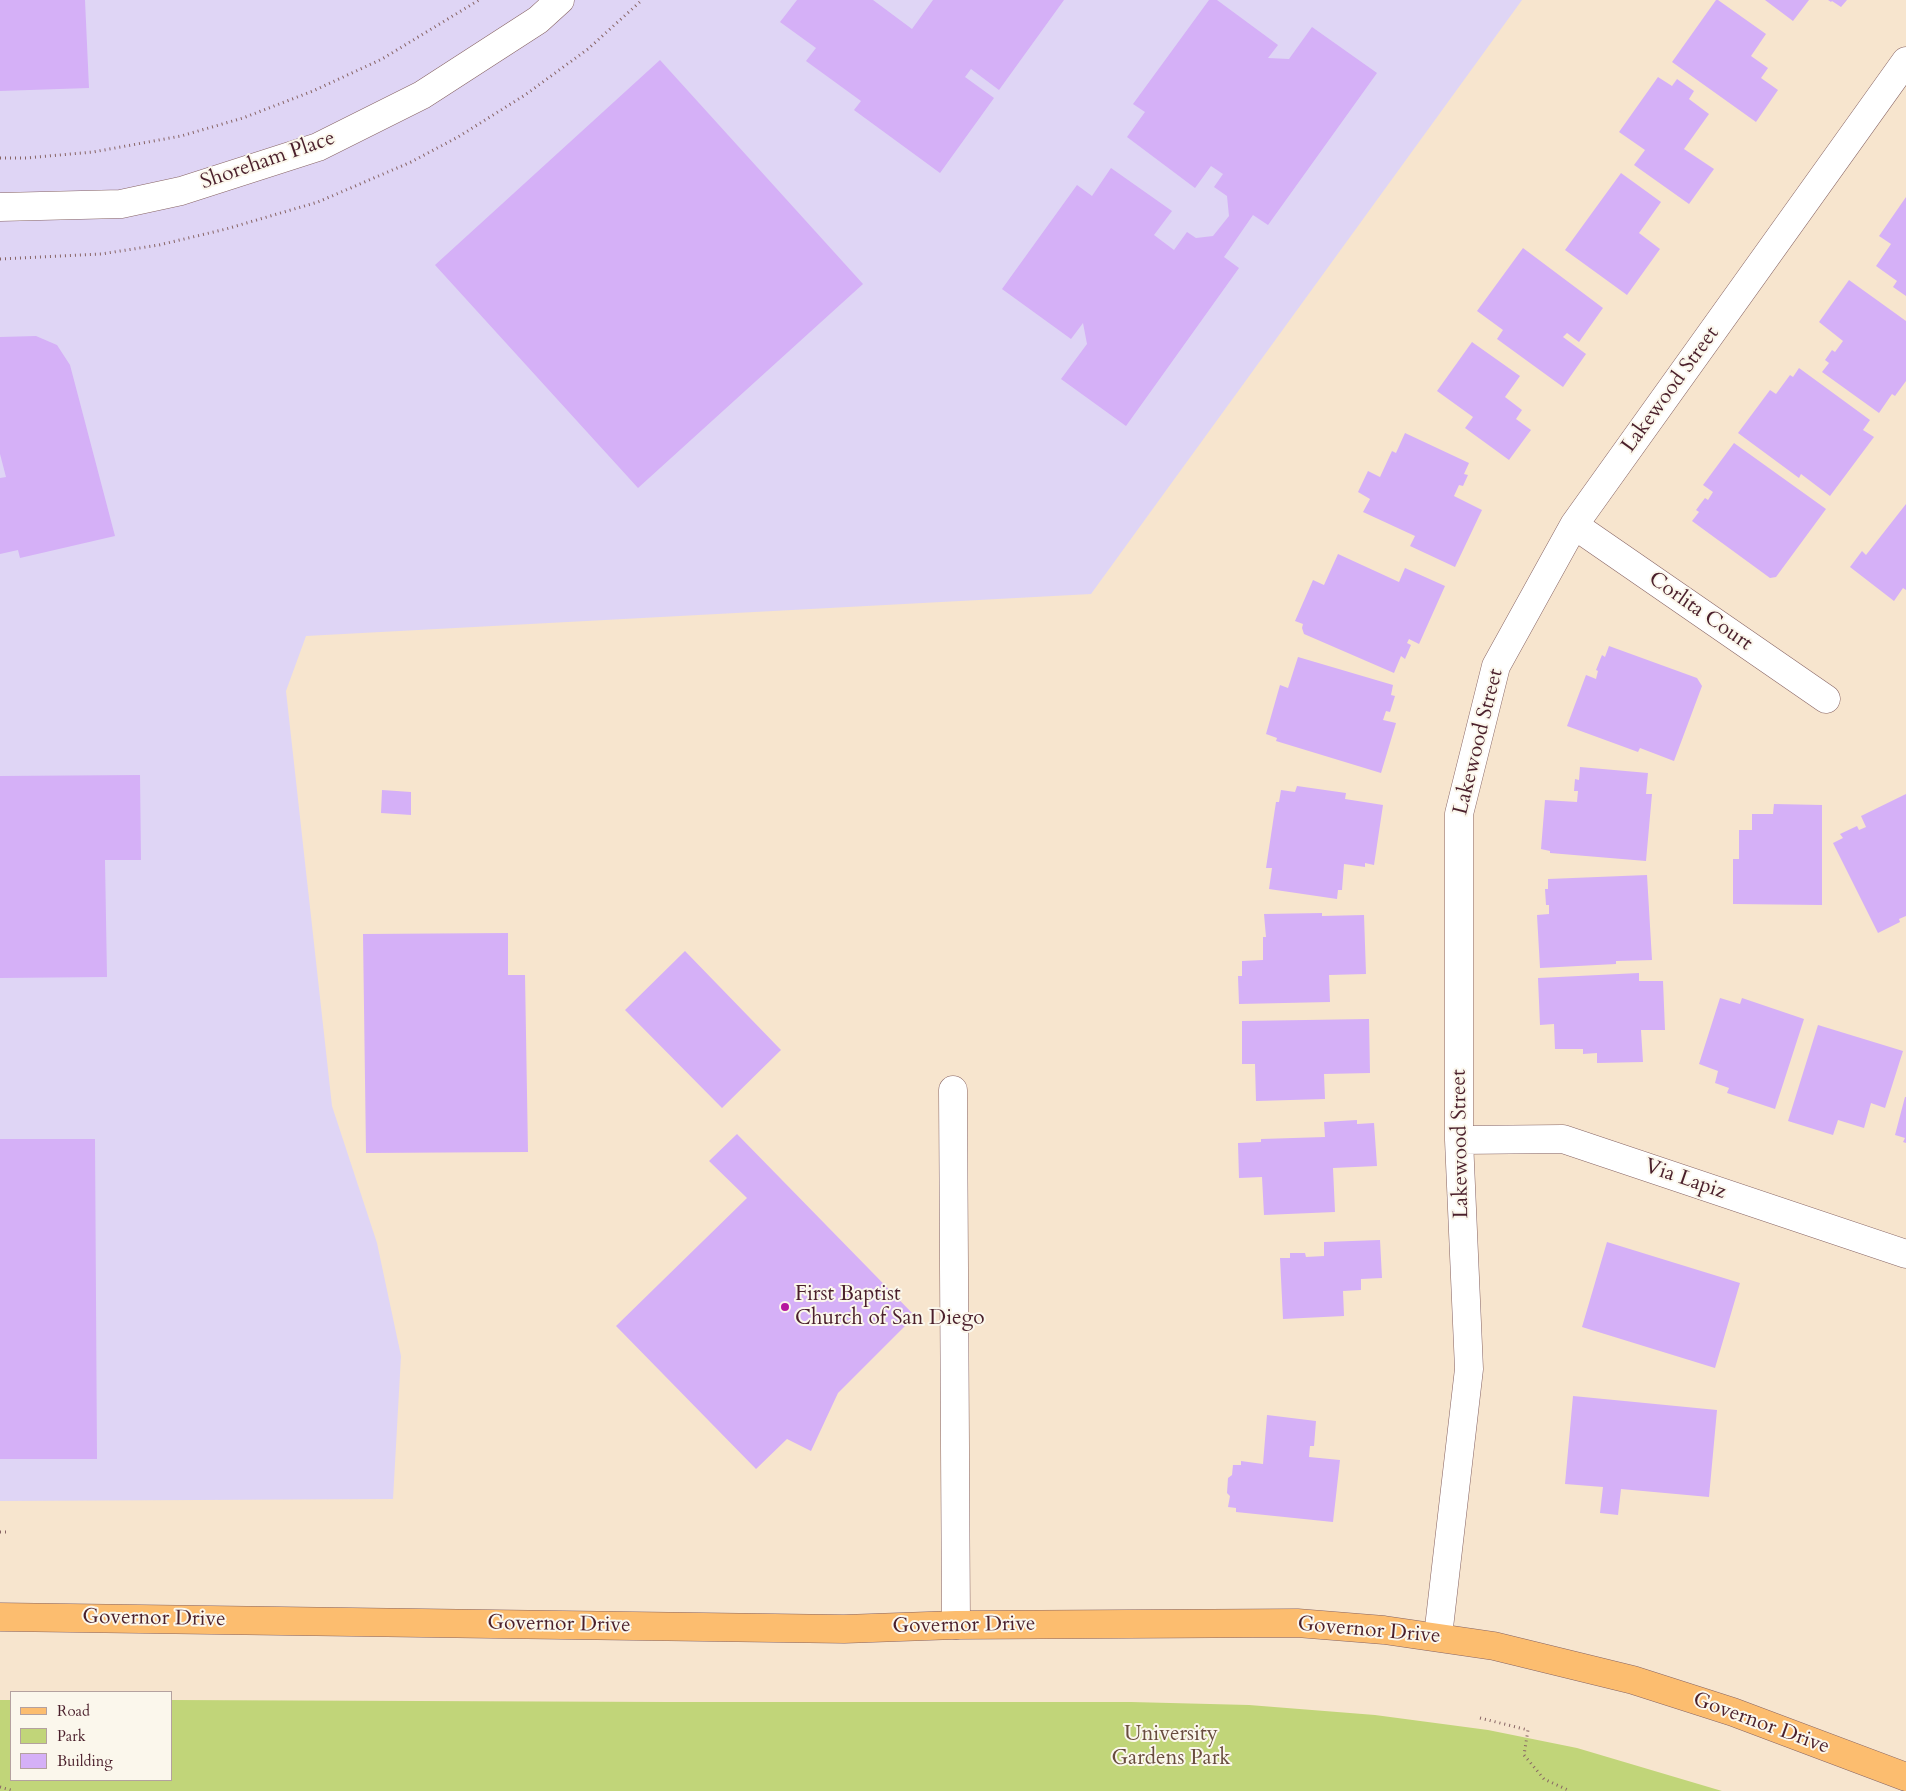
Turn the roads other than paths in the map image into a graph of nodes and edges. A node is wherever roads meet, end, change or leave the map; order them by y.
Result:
1 (560, 0) edge
2 (1906, 61) edge
3 (0, 207) edge
4 (1574, 525) junction
5 (1826, 699) dead end
6 (953, 1090) dead end
7 (1459, 1140) junction
8 (1906, 1254) edge
9 (0, 1617) edge
10 (956, 1625) junction
11 (1438, 1636) junction
12 (1906, 1777) edge

1 - 3 street, Shoreham Place
2 - 4 street, Lakewood Street
4 - 5 street, Corlita Court
4 - 7 street, Lakewood Street
6 - 10 street
7 - 8 street, Via Lapiz
7 - 11 street, Lakewood Street
9 - 10 main road, Governor Drive
10 - 11 main road, Governor Drive
11 - 12 main road, Governor Drive

